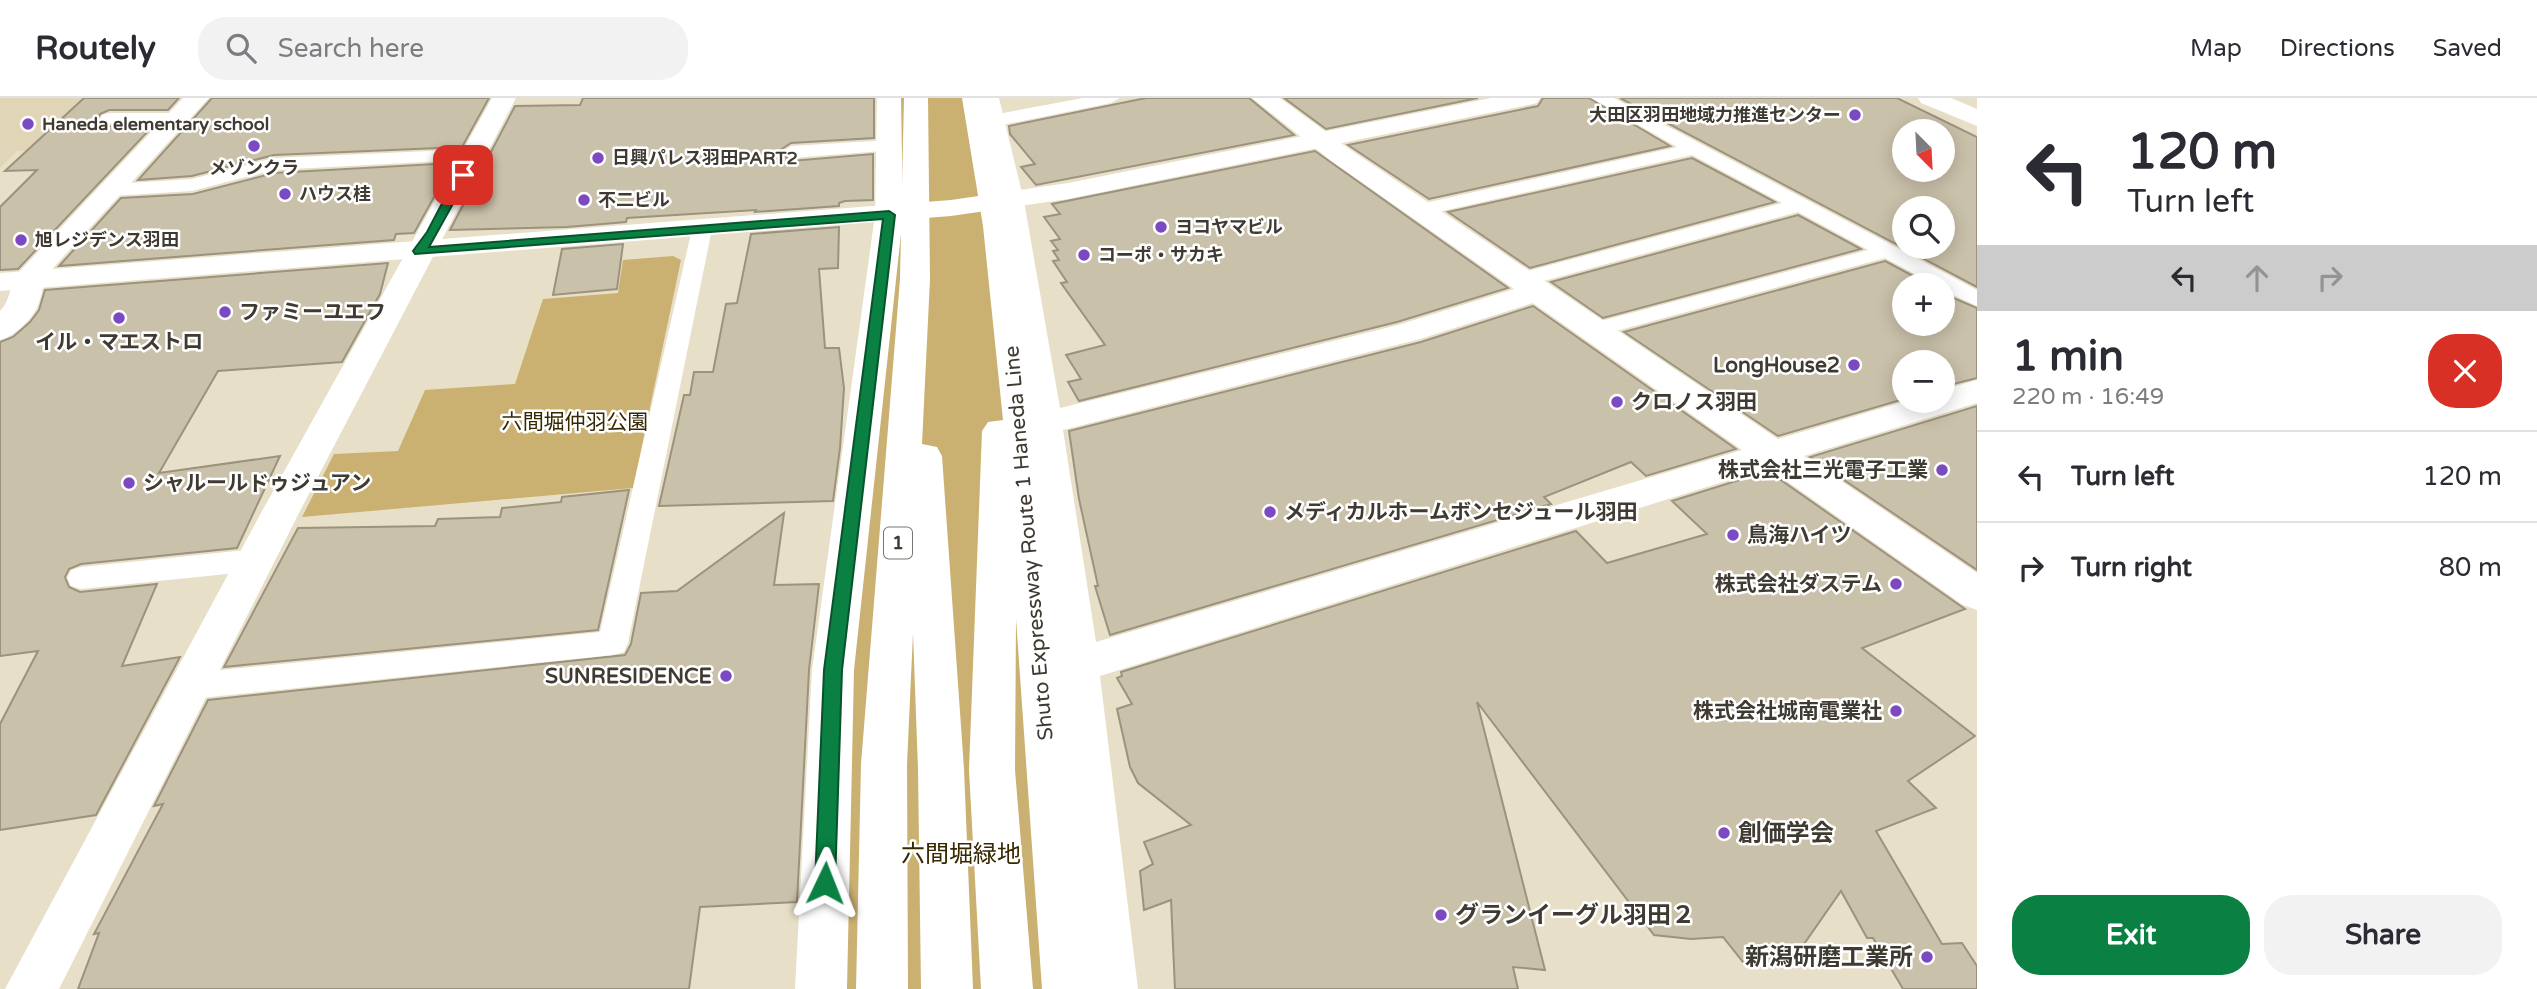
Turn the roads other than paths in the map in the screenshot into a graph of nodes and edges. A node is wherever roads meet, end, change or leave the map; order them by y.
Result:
1 (197, 98) edge
2 (504, 98) edge
3 (889, 98) edge
4 (916, 98) edge
5 (974, 98) edge
6 (1111, 98) edge
7 (1264, 98) edge
8 (1528, 98) edge
9 (1600, 98) edge
10 (1930, 98) edge
11 (989, 109) edge
12 (1977, 118) edge
13 (109, 119) dead end
14 (178, 119) junction
15 (1321, 141) junction
16 (889, 146) junction
17 (1693, 149) junction
18 (791, 152) dead end
19 (474, 155) junction
20 (112, 190) junction
21 (1010, 201) junction
22 (1800, 205) junction
23 (1420, 210) junction
24 (889, 215) junction
25 (702, 229) junction
26 (419, 251) junction
27 (1888, 251) junction
28 (1004, 275) junction
29 (915, 279) junction
30 (14, 281) edge
31 (1530, 286) junction
32 (1977, 299) edge
33 (0, 330) edge
34 (1594, 330) junction
35 (1977, 391) edge
36 (1045, 423) junction
37 (1773, 454) junction
38 (256, 560) junction
39 (81, 578) dead end
40 (1977, 594) edge
41 (1078, 665) junction
42 (191, 686) junction
43 (32, 989) edge
44 (821, 989) edge
45 (882, 989) edge
46 (947, 989) edge
47 (1006, 989) edge
48 (1068, 989) edge
49 (1112, 989) edge

1 - 14 main road
2 - 19 main road
3 - 16 main road
4 - 29 main road, 1
5 - 28 main road, Shuto Expressway Route 1 Haneda Line
6 - 11 lane
7 - 15 main road
8 - 15 main road
9 - 17 lane
10 - 12 main road
11 - 21 main road
13 - 14 lane
14 - 20 main road
15 - 21 main road
15 - 23 main road
16 - 18 lane
16 - 24 main road
17 - 22 lane
17 - 23 lane
19 - 20 lane
19 - 26 main road
20 - 30 main road
21 - 24 main road
21 - 36 main road
22 - 27 lane
22 - 31 lane
23 - 31 main road
24 - 25 main road
24 - 44 main road
25 - 26 main road
25 - 42 lane
26 - 30 main road
26 - 38 main road
27 - 32 lane
27 - 34 lane
28 - 47 main road
28 - 48 main road, Shuto Expressway Route 1 Haneda Line
29 - 45 main road, 1
29 - 46 main road
30 - 33 main road
31 - 34 main road
31 - 36 main road
34 - 37 main road
35 - 37 main road
36 - 41 main road
37 - 40 main road
37 - 41 main road
38 - 39 lane
38 - 42 main road
41 - 49 main road
42 - 43 main road

